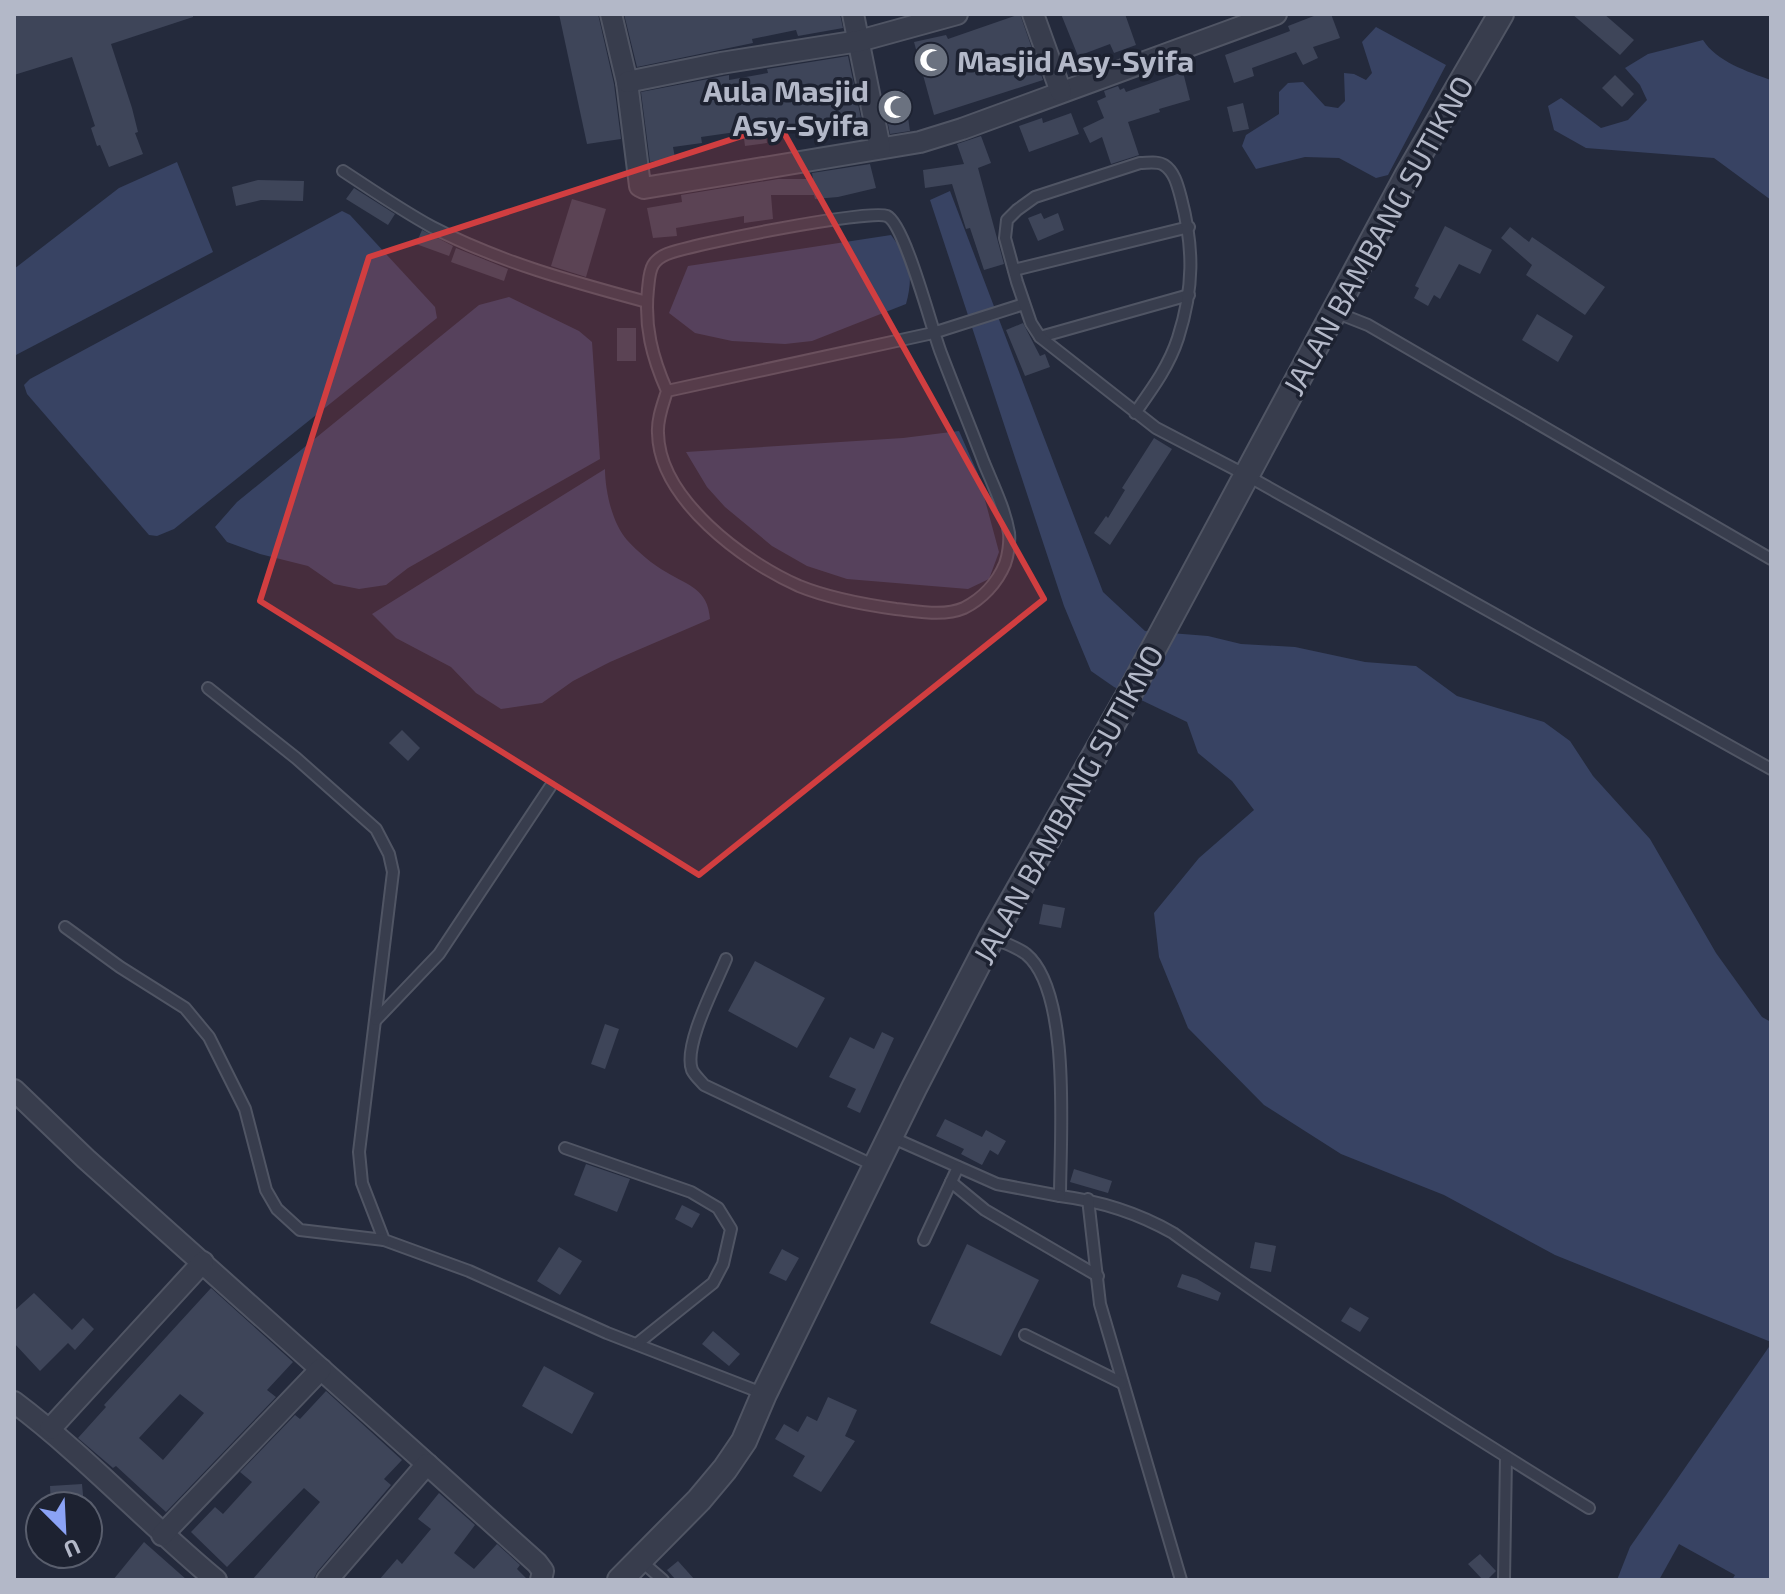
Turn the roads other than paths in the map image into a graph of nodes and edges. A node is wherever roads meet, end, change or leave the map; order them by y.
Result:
1 (611, 14) edge
2 (853, 14) edge
3 (957, 14) edge
4 (1033, 14) edge
5 (1276, 14) edge
6 (1501, 14) edge
7 (859, 41) junction
8 (627, 82) junction
9 (1061, 92) junction
10 (880, 148) junction
11 (343, 171) dead end
12 (1189, 227) junction
13 (1014, 270) junction
14 (1189, 295) junction
15 (647, 302) junction
16 (1024, 304) junction
17 (1335, 312) junction
18 (933, 333) junction
19 (1040, 337) junction
20 (667, 391) junction
21 (1135, 413) junction
22 (1246, 475) junction
23 (1771, 559) edge
24 (208, 688) dead end
25 (1771, 769) edge
26 (550, 787) dead end
27 (65, 927) dead end
28 (992, 937) junction
29 (726, 959) dead end
30 (376, 1020) junction
31 (14, 1090) edge
32 (891, 1137) junction
33 (565, 1148) dead end
34 (877, 1167) junction
35 (958, 1167) junction
36 (951, 1182) junction
37 (1060, 1196) junction
38 (1088, 1199) junction
39 (384, 1240) junction
40 (924, 1240) dead end
41 (203, 1262) junction
42 (1098, 1276) junction
43 (1025, 1335) dead end
44 (638, 1343) junction
45 (321, 1369) junction
46 (1122, 1383) junction
47 (764, 1394) junction
48 (14, 1402) edge
49 (50, 1429) junction
50 (1506, 1457) junction
51 (427, 1464) junction
52 (1589, 1508) dead end
53 (162, 1535) junction
54 (639, 1560) junction
55 (216, 1580) edge
56 (327, 1580) edge
57 (541, 1580) edge
58 (620, 1580) edge
59 (663, 1580) edge
60 (1181, 1580) edge
61 (1504, 1580) edge

1 - 8 street
2 - 7 street
3 - 7 street
4 - 9 street
5 - 9 street
6 - 17 street, JALAN BAMBANG SUTIKNO
7 - 8 street
7 - 10 street
8 - 10 street
9 - 10 street
11 - 15 lane
12 - 13 lane
12 - 13 lane
12 - 14 lane
13 - 16 lane
14 - 19 lane
14 - 21 lane
15 - 18 lane
15 - 20 lane
16 - 18 lane
16 - 19 lane
17 - 22 street, JALAN BAMBANG SUTIKNO
17 - 23 lane
18 - 20 lane
18 - 20 lane
19 - 21 lane
21 - 22 lane
22 - 25 lane
22 - 28 street, JALAN BAMBANG SUTIKNO
24 - 30 lane
26 - 30 lane
27 - 39 lane
28 - 32 street, JALAN BAMBANG SUTIKNO
28 - 37 lane
29 - 34 lane
30 - 39 lane
31 - 41 street
32 - 34 street, JALAN BAMBANG SUTIKNO
32 - 35 lane
33 - 44 lane
34 - 47 street, JALAN BAMBANG SUTIKNO
35 - 36 lane
35 - 37 lane
36 - 40 lane
36 - 42 lane
37 - 38 lane
38 - 42 lane
38 - 50 lane
39 - 44 lane
41 - 45 street
41 - 49 street
42 - 46 lane
43 - 46 lane
44 - 47 lane
45 - 51 street
45 - 53 street
46 - 60 lane
47 - 54 street, JALAN BAMBANG SUTIKNO
48 - 49 street
49 - 53 street
50 - 52 lane
50 - 61 lane
51 - 56 street
51 - 57 street
53 - 55 street
54 - 58 street, JALAN BAMBANG SUTIKNO
54 - 59 lane

